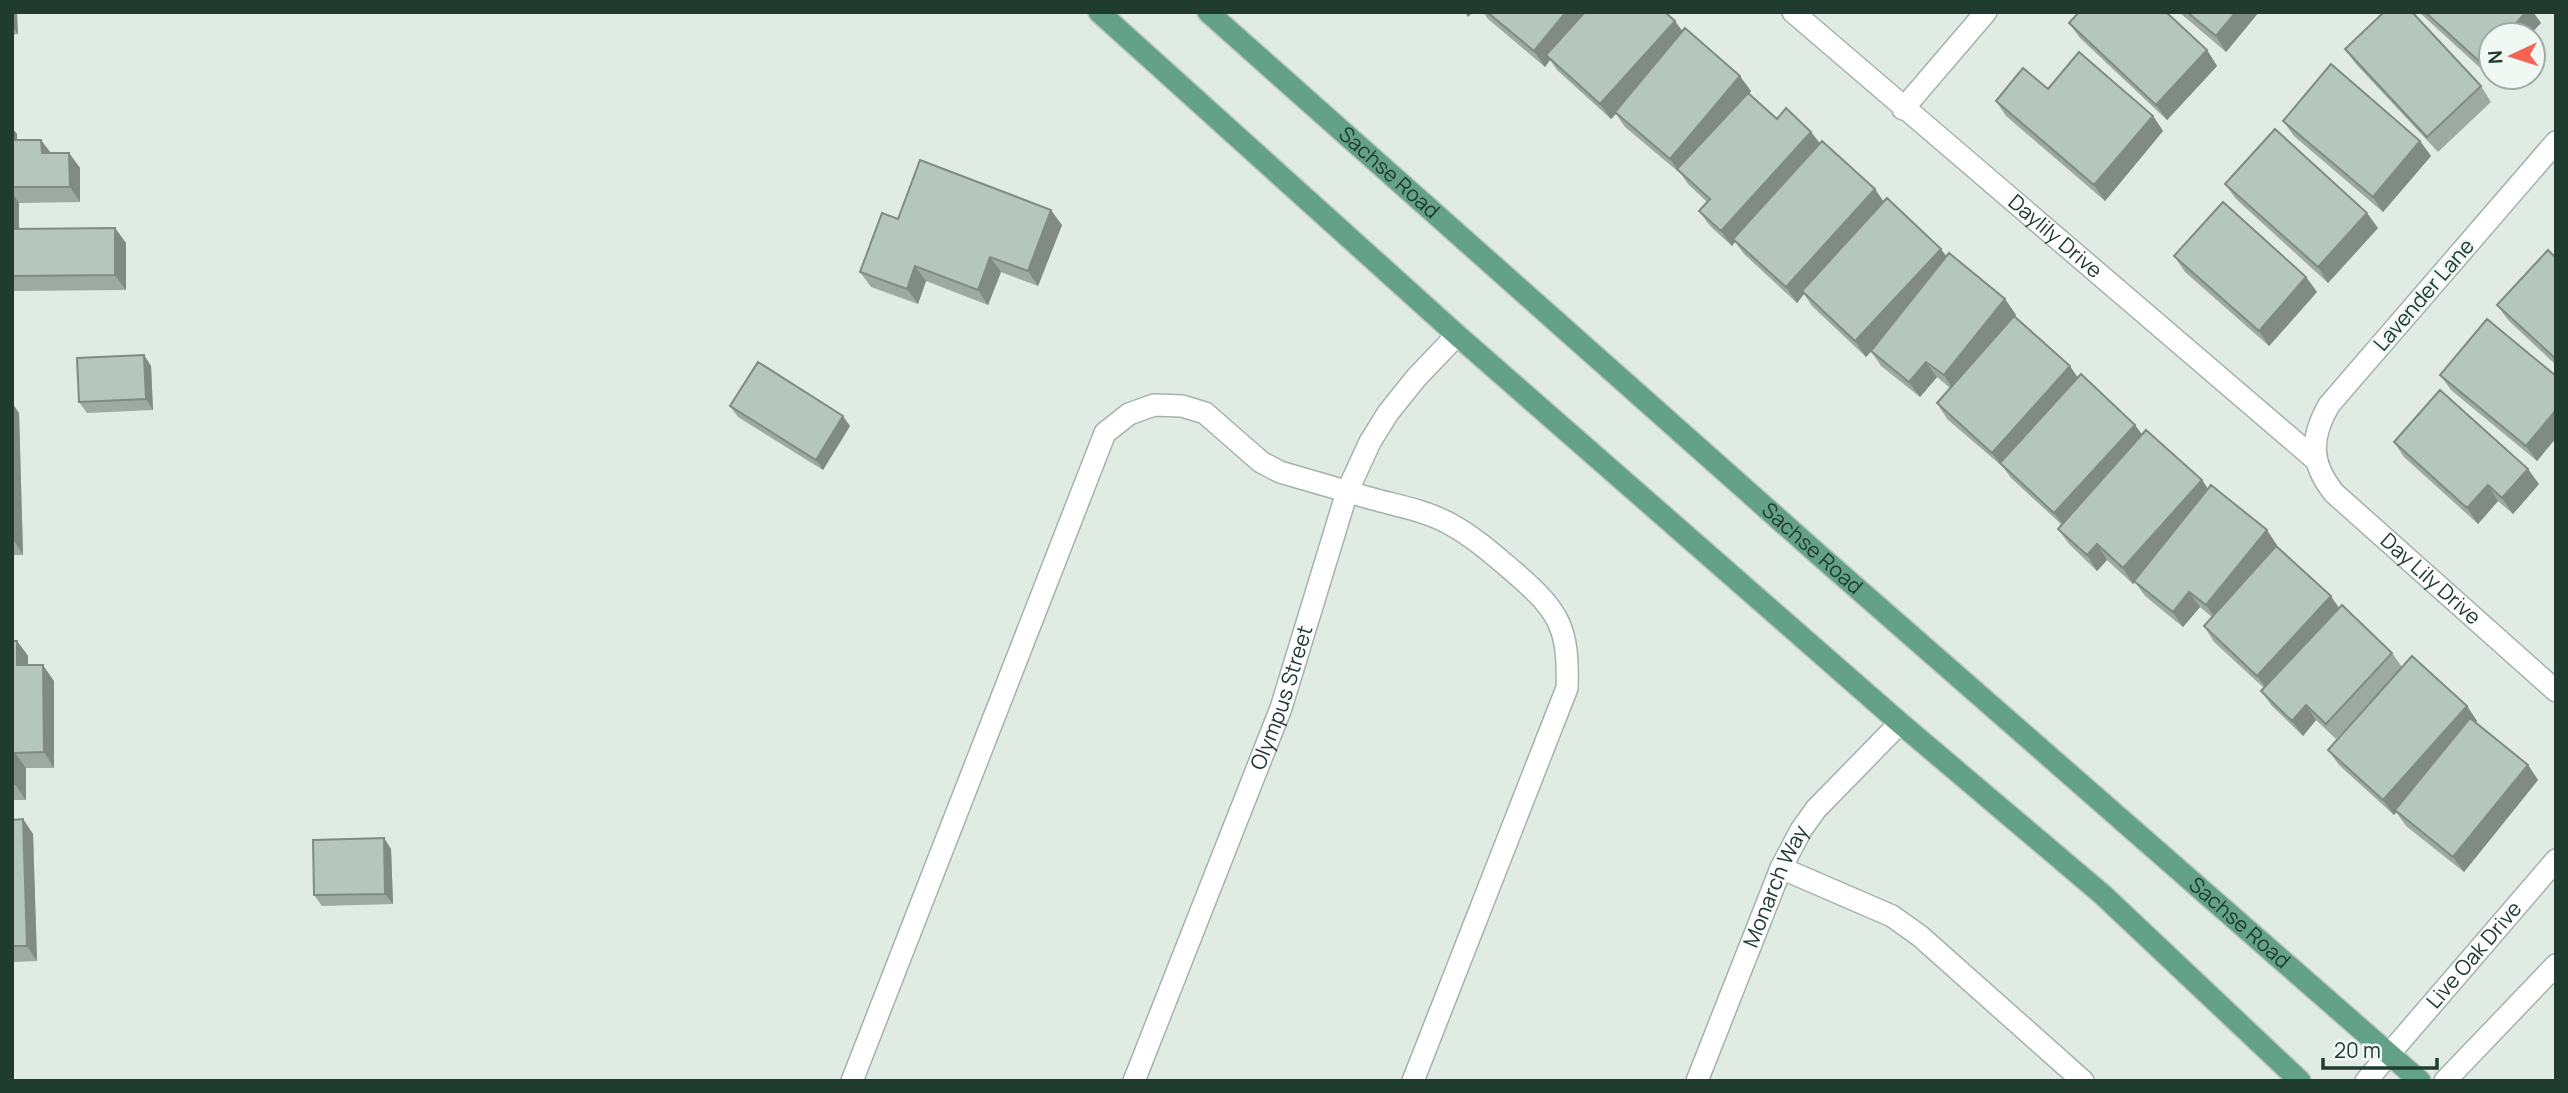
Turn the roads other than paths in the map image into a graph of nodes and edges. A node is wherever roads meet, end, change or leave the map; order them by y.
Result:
1 (1099, 12) edge
2 (1208, 12) edge
3 (1793, 12) edge
4 (1986, 12) edge
5 (1903, 108) junction
6 (2556, 142) edge
7 (1457, 335) junction
8 (2316, 460) junction
9 (1347, 492) junction
10 (2556, 691) edge
11 (1900, 723) junction
12 (2556, 860) edge
13 (1782, 868) junction
14 (2556, 965) edge
15 (2389, 1054) junction
16 (852, 1081) edge
17 (1134, 1081) edge
18 (1413, 1081) edge
19 (1696, 1081) edge
20 (2083, 1081) edge
21 (2300, 1081) edge
22 (2366, 1081) edge
23 (2420, 1081) edge
24 (2445, 1081) edge

1 - 7 main road
2 - 15 main road, Sachse Road
3 - 5 street, Daylily Drive
4 - 5 street
5 - 8 street, Daylily Drive
6 - 8 street, Lavender Lane
7 - 9 street, Olympus Street
7 - 11 main road
8 - 10 street, Day Lily Drive
9 - 16 street
9 - 17 street, Olympus Street
9 - 18 street
11 - 13 street, Monarch Way
11 - 21 main road
12 - 15 street, Live Oak Drive
13 - 19 street, Monarch Way
13 - 20 street
14 - 24 street
15 - 22 street, Live Oak Drive
15 - 23 main road, Sachse Road

